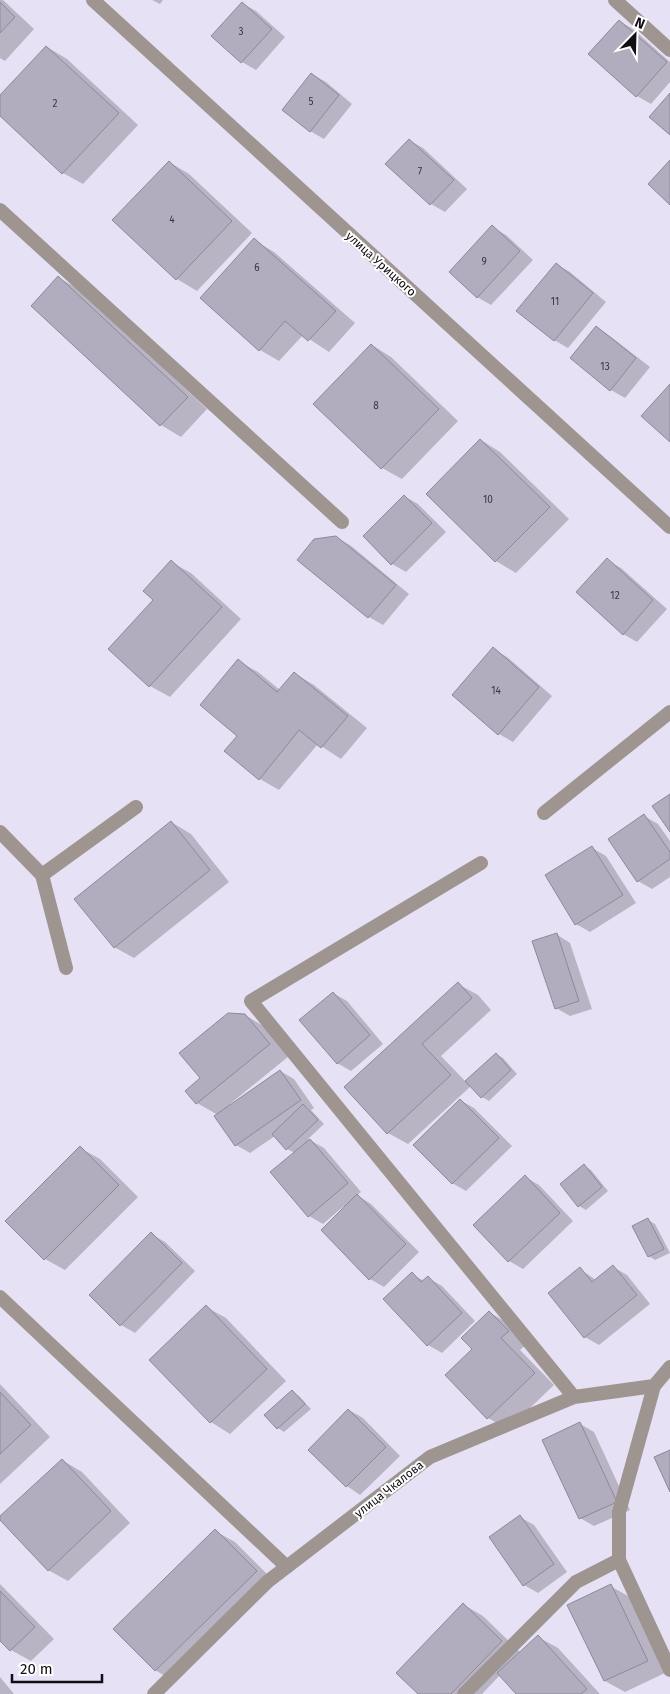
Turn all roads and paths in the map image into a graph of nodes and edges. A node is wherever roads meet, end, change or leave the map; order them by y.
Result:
1 (93, 0) edge
2 (615, 0) edge
3 (670, 50) edge
4 (0, 210) edge
5 (342, 522) dead end
6 (670, 527) edge
7 (670, 712) edge
8 (136, 807) dead end
9 (544, 813) dead end
10 (0, 832) edge
11 (481, 863) dead end
12 (42, 875) junction
13 (66, 968) dead end
14 (0, 1297) edge
15 (670, 1368) edge
16 (654, 1386) junction
17 (574, 1397) junction
18 (619, 1560) junction
19 (288, 1567) junction
20 (670, 1670) edge
21 (154, 1694) edge
22 (464, 1694) edge

1 - 6 street, улица Урицкого
2 - 3 street
4 - 5 street
7 - 9 street
8 - 12 street
10 - 12 street
11 - 17 street
12 - 13 street
14 - 19 street
15 - 16 street
16 - 17 street, улица Чкалова
16 - 18 street
17 - 19 street, улица Чкалова
18 - 20 street
18 - 22 street
19 - 21 street, улица Чкалова

